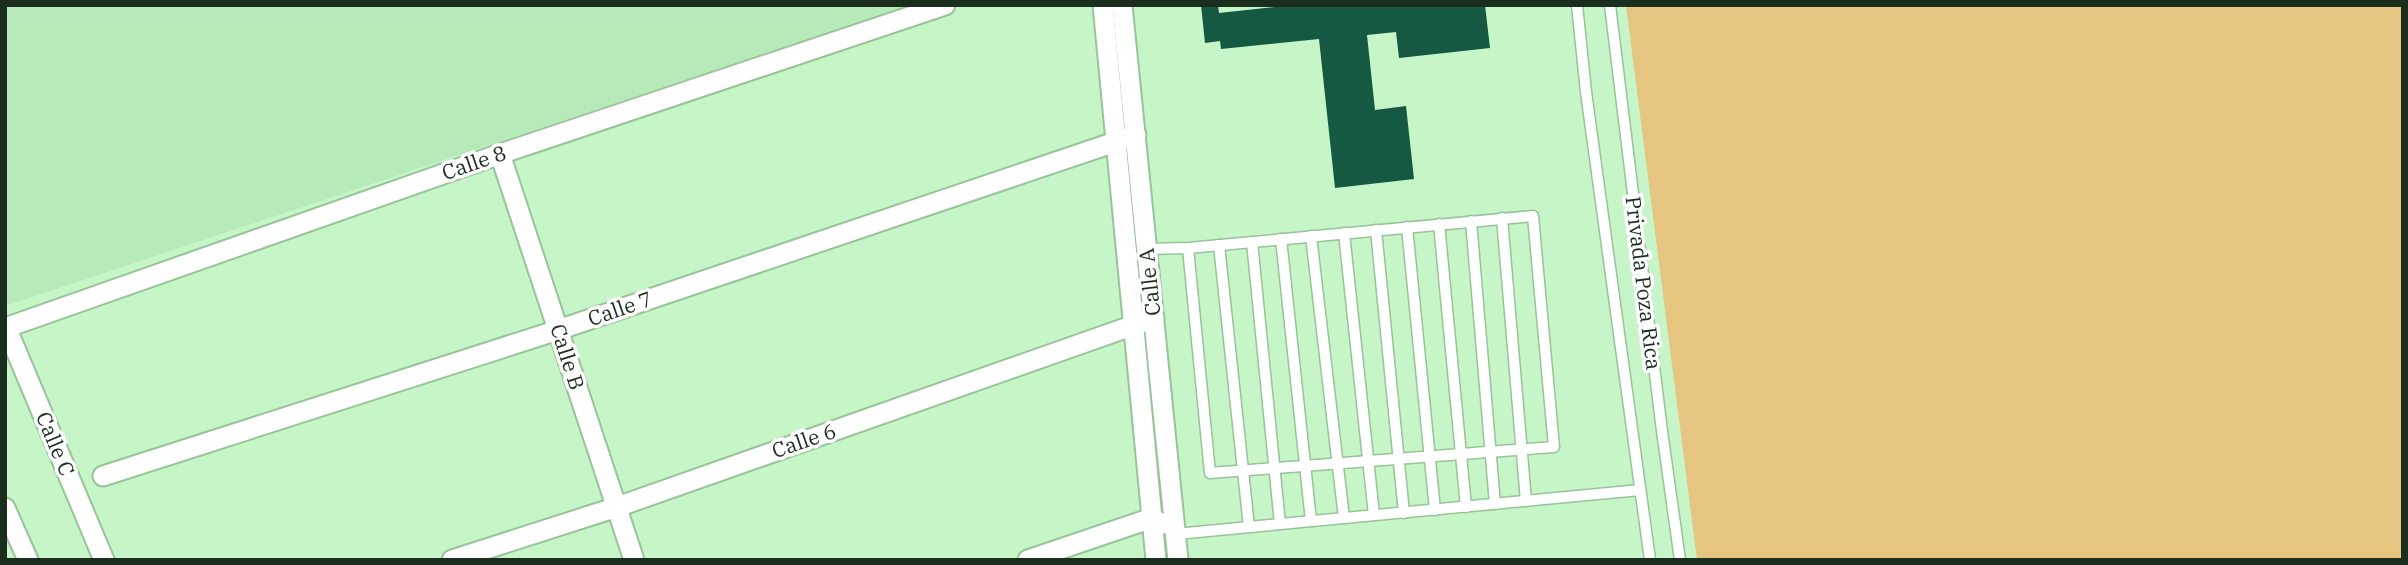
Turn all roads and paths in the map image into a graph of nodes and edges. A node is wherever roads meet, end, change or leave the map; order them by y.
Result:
1 (945, 5) edge
2 (1103, 5) edge
3 (1122, 5) edge
4 (1577, 5) edge
5 (1610, 5) edge
6 (1126, 138) junction
7 (500, 154) junction
8 (1502, 218) junction
9 (1471, 221) junction
10 (1439, 224) junction
11 (1406, 227) junction
12 (1376, 230) junction
13 (1344, 233) junction
14 (1311, 236) junction
15 (1282, 239) junction
16 (1252, 242) junction
17 (1219, 245) junction
18 (1188, 248) junction
19 (1137, 250) junction
20 (1154, 318) junction
21 (1134, 325) junction
22 (6, 328) edge
23 (558, 330) junction
24 (1523, 450) junction
25 (1462, 453) junction
26 (1492, 453) junction
27 (1430, 456) junction
28 (1399, 459) junction
29 (1367, 461) junction
30 (1338, 464) junction
31 (1304, 465) junction
32 (1275, 467) junction
33 (1243, 470) junction
34 (103, 476) dead end
35 (1640, 489) junction
36 (1526, 501) junction
37 (1495, 504) junction
38 (617, 507) junction
39 (1466, 507) junction
40 (5, 508) edge
41 (1435, 510) junction
42 (1404, 513) junction
43 (1374, 515) junction
44 (1152, 518) junction
45 (1344, 518) junction
46 (1311, 521) junction
47 (1280, 524) junction
48 (1249, 527) junction
49 (1176, 534) junction
50 (28, 560) edge
51 (104, 560) edge
52 (452, 560) edge
53 (634, 560) edge
54 (1028, 560) edge
55 (1156, 560) edge
56 (1178, 560) edge
57 (1650, 560) edge
58 (1680, 560) edge

1 - 7 street, Calle 8
2 - 6 street, Calle A
3 - 6 street, Calle A
4 - 35 lane
5 - 58 lane, Privada Poza Rica
6 - 19 street, Calle A
6 - 23 street, Calle 7
7 - 22 street, Calle 8
7 - 23 street, Calle B
8 - 9 lane
8 - 24 lane
8 - 24 lane
9 - 10 lane
9 - 26 lane
10 - 11 lane
10 - 25 lane
11 - 12 lane
11 - 27 lane
12 - 13 lane
12 - 28 lane
13 - 14 lane
13 - 29 lane
14 - 15 lane
14 - 30 lane
15 - 16 lane
15 - 31 lane
16 - 17 lane
16 - 32 lane
17 - 18 lane
17 - 33 lane
18 - 19 lane
18 - 33 lane
19 - 20 street, Calle A
19 - 21 street, Calle A
20 - 21 street, Calle 6
20 - 49 street, Calle A
21 - 38 street, Calle 6
21 - 44 street, Calle A
22 - 51 street, Calle C
23 - 34 street, Calle 7
23 - 38 street, Calle B
24 - 26 lane
24 - 36 lane
25 - 26 lane
25 - 27 lane
25 - 39 lane
26 - 37 lane
27 - 28 lane
27 - 41 lane
28 - 29 lane
28 - 42 lane
29 - 30 lane
29 - 43 lane
30 - 31 lane
30 - 45 lane
31 - 32 lane
31 - 46 lane
32 - 33 lane
32 - 47 lane
33 - 48 lane
35 - 36 lane
35 - 57 lane
36 - 37 lane
37 - 39 lane
38 - 52 street, Calle 6
38 - 53 street, Calle B
39 - 41 lane
40 - 50 street
41 - 42 lane
42 - 43 lane
43 - 45 lane
44 - 49 street
44 - 54 street
44 - 55 street, Calle A
45 - 46 lane
46 - 47 lane
47 - 48 lane
48 - 49 lane
49 - 56 street, Calle A

